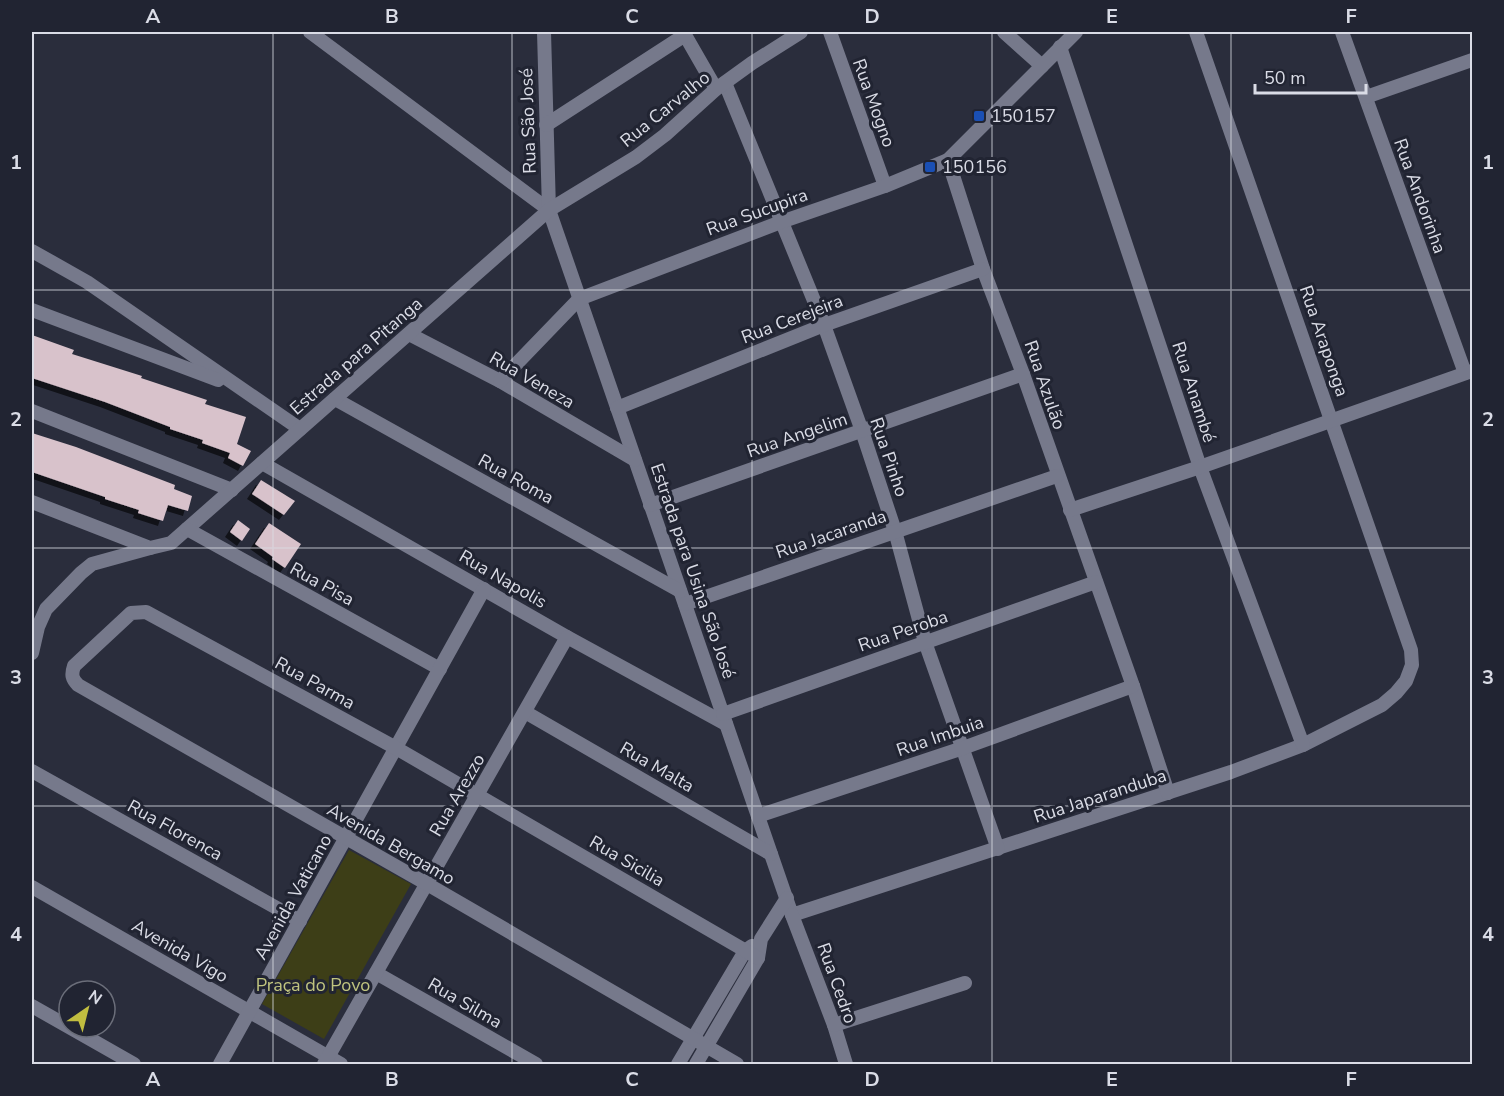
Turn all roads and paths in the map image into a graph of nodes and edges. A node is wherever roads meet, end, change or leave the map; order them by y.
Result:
1 (310, 32) edge
2 (544, 32) edge
3 (801, 32) edge
4 (830, 32) edge
5 (1004, 32) edge
6 (1076, 32) edge
7 (1196, 32) edge
8 (1342, 32) edge
9 (684, 33) edge
10 (1060, 48) junction
11 (1473, 60) edge
12 (1042, 66) junction
13 (721, 86) junction
14 (1365, 97) junction
15 (546, 125) junction
16 (948, 160) junction
17 (885, 186) junction
18 (549, 210) junction
19 (781, 222) junction
20 (32, 251) edge
21 (983, 268) junction
22 (579, 298) junction
23 (32, 310) edge
24 (824, 325) junction
25 (409, 334) junction
26 (1469, 372) edge
27 (1023, 374) junction
28 (500, 381) junction
29 (238, 387) junction
30 (335, 399) junction
31 (617, 408) junction
32 (32, 411) edge
33 (1332, 419) junction
34 (300, 429) junction
35 (862, 431) junction
36 (635, 460) junction
37 (262, 463) junction
38 (1200, 467) junction
39 (1057, 476) junction
40 (232, 490) junction
41 (32, 502) edge
42 (650, 505) junction
43 (1070, 510) junction
44 (187, 530) junction
45 (895, 531) junction
46 (150, 548) junction
47 (1096, 582) junction
48 (484, 589) junction
49 (682, 597) junction
50 (567, 637) junction
51 (926, 642) junction
52 (32, 653) edge
53 (1412, 664) joint
54 (440, 669) junction
55 (73, 680) joint
56 (1133, 686) junction
57 (525, 712) junction
58 (725, 719) junction
59 (1303, 745) junction
60 (396, 748) junction
61 (963, 748) junction
62 (32, 771) edge
63 (1168, 793) junction
64 (478, 795) junction
65 (758, 816) junction
66 (346, 838) junction
67 (998, 849) junction
68 (771, 854) junction
69 (427, 884) junction
70 (32, 887) edge
71 (786, 898) junction
72 (792, 915) junction
73 (300, 921) junction
74 (761, 939) junction
75 (745, 951) junction
76 (758, 958) junction
77 (376, 973) junction
78 (965, 982) dead end
79 (32, 1005) edge
80 (249, 1012) junction
81 (834, 1025) junction
82 (693, 1039) junction
83 (705, 1047) junction
84 (326, 1061) edge
85 (134, 1065) edge
86 (220, 1065) edge
87 (341, 1065) edge
88 (536, 1065) edge
89 (678, 1065) edge
90 (696, 1065) edge
91 (737, 1065) edge
92 (846, 1065) edge

1 - 18 street
2 - 15 street, Rua São José
3 - 13 street, Rua Carvalho
4 - 17 street, Rua Mogno
5 - 12 street
6 - 10 street
7 - 33 street, Rua Araponga
8 - 14 street, Rua Andorinha
9 - 13 street, Rua Pinho
9 - 15 street
10 - 12 street
10 - 38 street, Rua Anambé
11 - 14 street
12 - 16 street
13 - 18 street, Rua Carvalho
13 - 19 street, Rua Pinho
14 - 26 street, Rua Andorinha
15 - 18 street, Rua São José
16 - 17 street, Rua Sucupira
16 - 21 street, Rua Azulão
17 - 19 street, Rua Sucupira
18 - 22 street, Estrada para Usina São José
18 - 25 street, Estrada para Pitanga
19 - 22 street, Rua Sucupira
19 - 24 street, Rua Pinho
20 - 29 street
21 - 24 street, Rua Cerejeira
21 - 27 street, Rua Azulão
22 - 28 street
22 - 31 street, Estrada para Usina São José
23 - 29 street
24 - 31 street, Rua Cerejeira
24 - 35 street, Rua Pinho
25 - 28 street, Rua Veneza
25 - 30 street, Estrada para Pitanga
26 - 33 street
27 - 35 street, Rua Angelim
27 - 39 street, Rua Azulão
28 - 36 street, Rua Veneza
29 - 34 street
30 - 34 street, Estrada para Pitanga
30 - 49 street, Rua Roma
31 - 36 street, Estrada para Usina São José
32 - 40 street
33 - 38 street
33 - 53 street, Rua Araponga
34 - 37 street, Estrada para Pitanga
35 - 42 street, Rua Angelim
35 - 45 street, Rua Pinho
36 - 42 street, Estrada para Usina São José
37 - 40 street, Estrada para Pitanga
37 - 48 street, Rua Napolis
38 - 43 street
38 - 59 street, Rua Anambé
39 - 43 street, Rua Azulão
39 - 45 street, Rua Jacaranda
40 - 44 street, Estrada para Pitanga
41 - 46 street
42 - 49 street, Estrada para Usina São José
43 - 47 street, Rua Azulão
44 - 46 street, Estrada para Pitanga
44 - 54 street, Rua Pisa
45 - 49 street, Rua Jacaranda
45 - 51 street, Rua Pinho
46 - 52 street, Estrada para Pitanga
47 - 51 street, Rua Peroba
47 - 56 street, Rua Azulão
48 - 50 street, Rua Napolis
48 - 54 street, Avenida Vaticano
49 - 58 street, Estrada para Usina São José
50 - 57 street, Rua Arezzo
50 - 58 street, Rua Napolis
51 - 58 street, Rua Peroba
51 - 61 street, Rua Pinho
53 - 59 street, Rua Japaranduba
54 - 60 street, Avenida Vaticano
55 - 60 street, Rua Parma
55 - 66 street, Avenida Bergamo
56 - 61 street, Rua Imbuia
56 - 63 street, Rua Azulão
57 - 64 street, Rua Arezzo
57 - 68 street, Rua Malta
58 - 65 street, Estrada para Usina São José
59 - 63 street, Rua Japaranduba
60 - 64 street, Rua Parma
60 - 66 street, Avenida Vaticano
61 - 65 street, Rua Imbuia
61 - 67 street, Rua Pinho
62 - 73 street, Rua Florenca
63 - 67 street, Rua Japaranduba
64 - 69 street, Rua Arezzo
64 - 75 street, Rua Sicilia
65 - 68 street, Estrada para Usina São José
66 - 69 street, Avenida Bergamo
66 - 73 street, Avenida Vaticano
67 - 72 street, Rua Japaranduba
68 - 71 street, Estrada para Usina São José
69 - 77 street, Rua Arezzo
69 - 82 street, Avenida Bergamo
70 - 80 street, Avenida Vigo
71 - 72 street
71 - 74 street
72 - 81 street, Rua Cedro
73 - 80 street, Avenida Vaticano
74 - 75 street
74 - 76 street
75 - 76 street, Rua Sicilia
75 - 82 street
76 - 83 street
77 - 84 street, Rua Arezzo
77 - 88 street, Rua Silma
78 - 81 street
79 - 85 street
80 - 84 street, Avenida Vigo
80 - 86 street, Avenida Vaticano
81 - 92 street, Rua Cedro
82 - 83 street, Avenida Bergamo
82 - 89 street
83 - 90 street
83 - 91 street, Avenida Bergamo
84 - 87 street, Avenida Vigo

